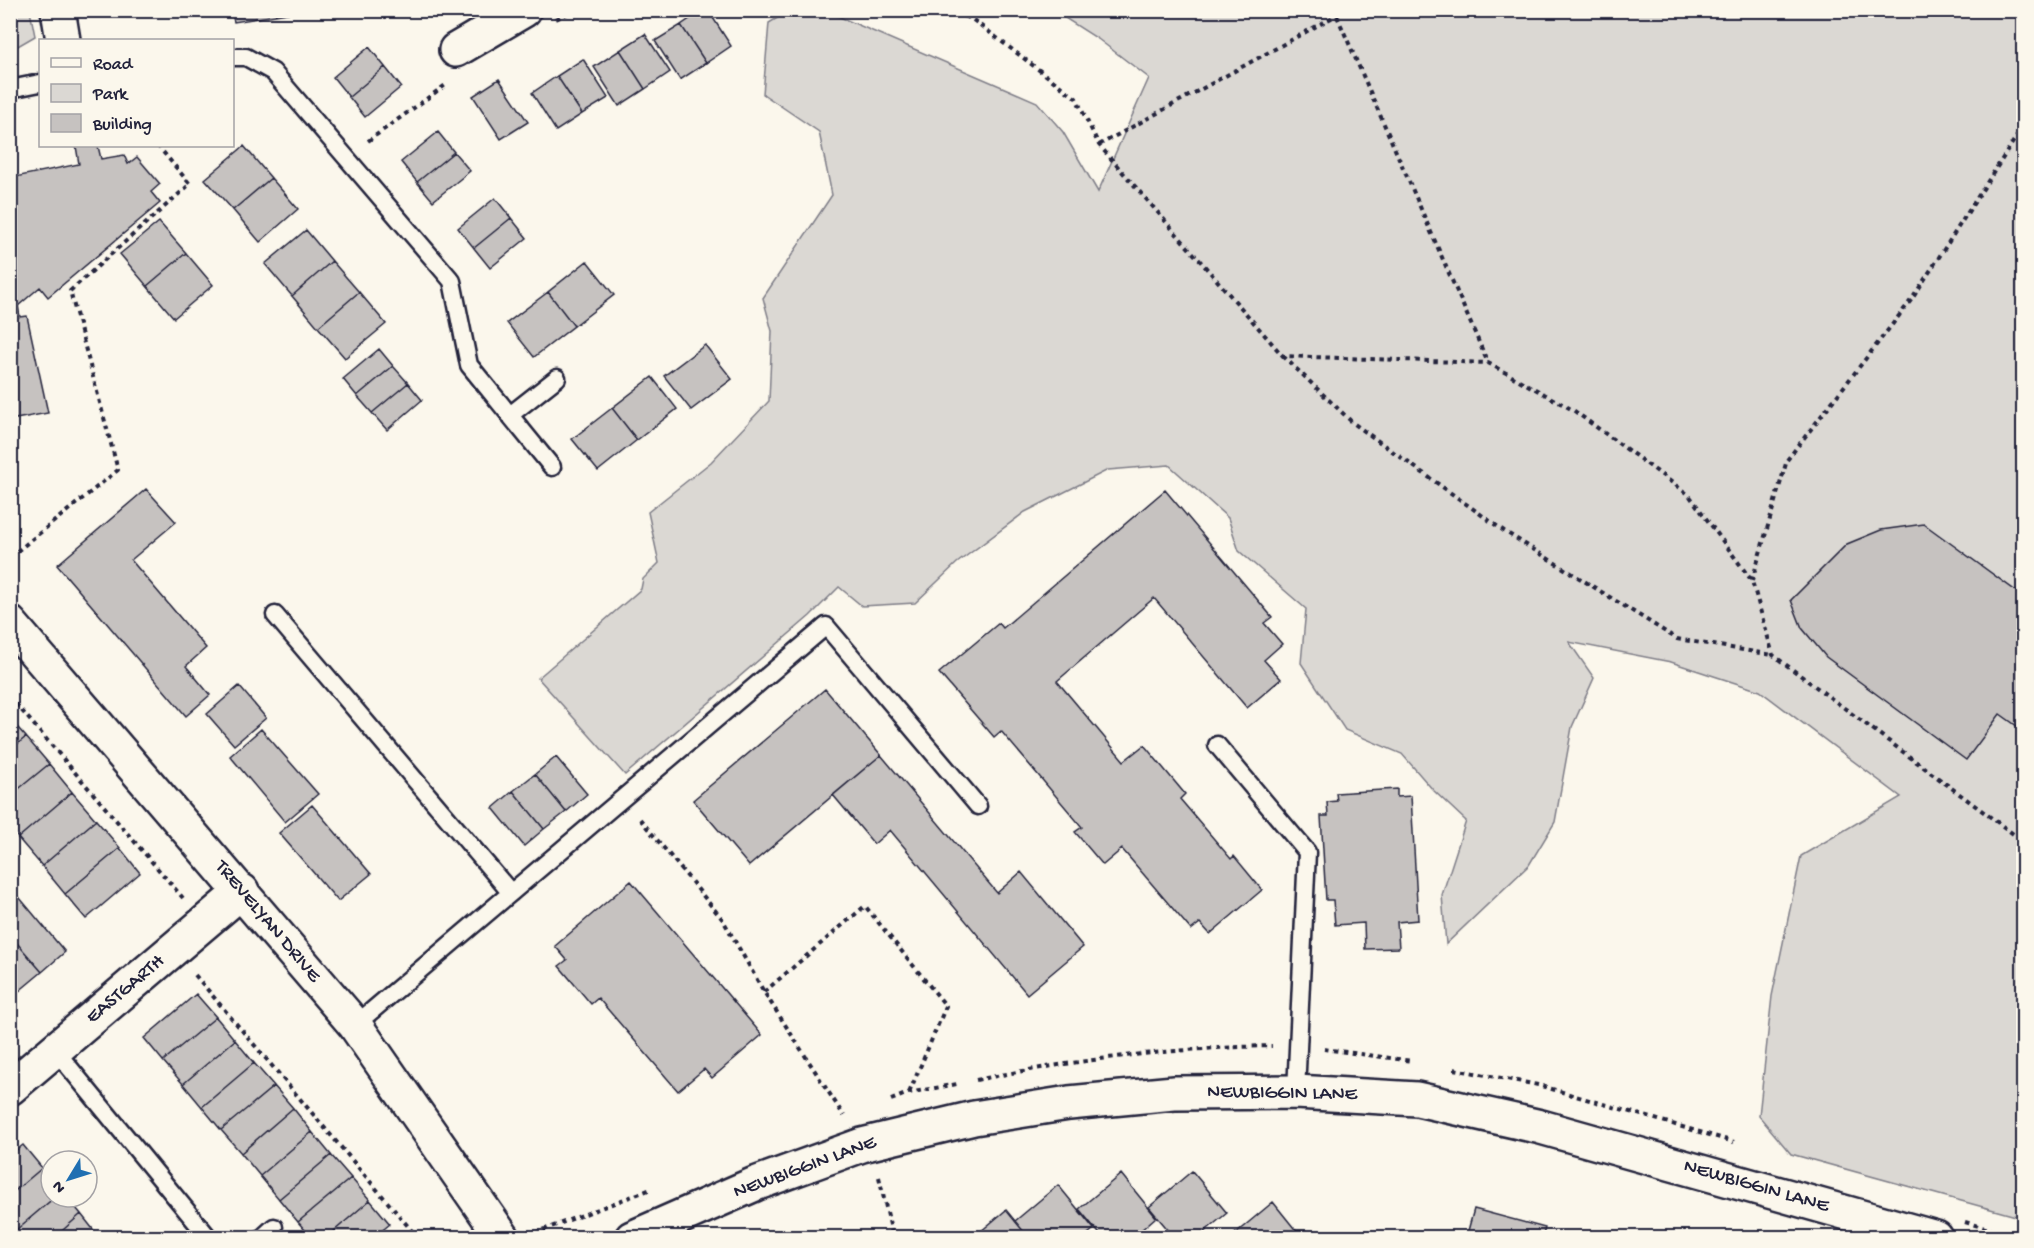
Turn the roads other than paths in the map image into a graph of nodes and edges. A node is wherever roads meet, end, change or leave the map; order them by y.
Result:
1 (58, 10) edge
2 (524, 10) edge
3 (63, 39) edge
4 (456, 50) dead end
5 (234, 57) edge
6 (39, 83) edge
7 (10, 89) edge
8 (557, 378) dead end
9 (510, 415) junction
10 (552, 467) dead end
11 (275, 615) dead end
12 (10, 623) edge
13 (1217, 745) dead end
14 (978, 806) dead end
15 (242, 891) junction
16 (511, 893) junction
17 (355, 1025) junction
18 (55, 1050) junction
19 (10, 1088) edge
20 (1296, 1092) junction
21 (209, 1238) edge
22 (503, 1238) edge
23 (632, 1238) edge
24 (1936, 1238) edge

1 - 3 street
2 - 4 street
5 - 9 lane
6 - 7 lane
8 - 9 lane
9 - 10 lane
11 - 16 lane
12 - 15 street, TREVELYAN DRIVE
13 - 20 lane
14 - 16 lane
15 - 17 street, TREVELYAN DRIVE
15 - 18 street, EASTGARTH
16 - 17 lane
17 - 22 street, TREVELYAN DRIVE
18 - 19 street, EASTGARTH
18 - 21 lane
20 - 23 street, NEWBIGGIN LANE
20 - 24 street, NEWBIGGIN LANE

